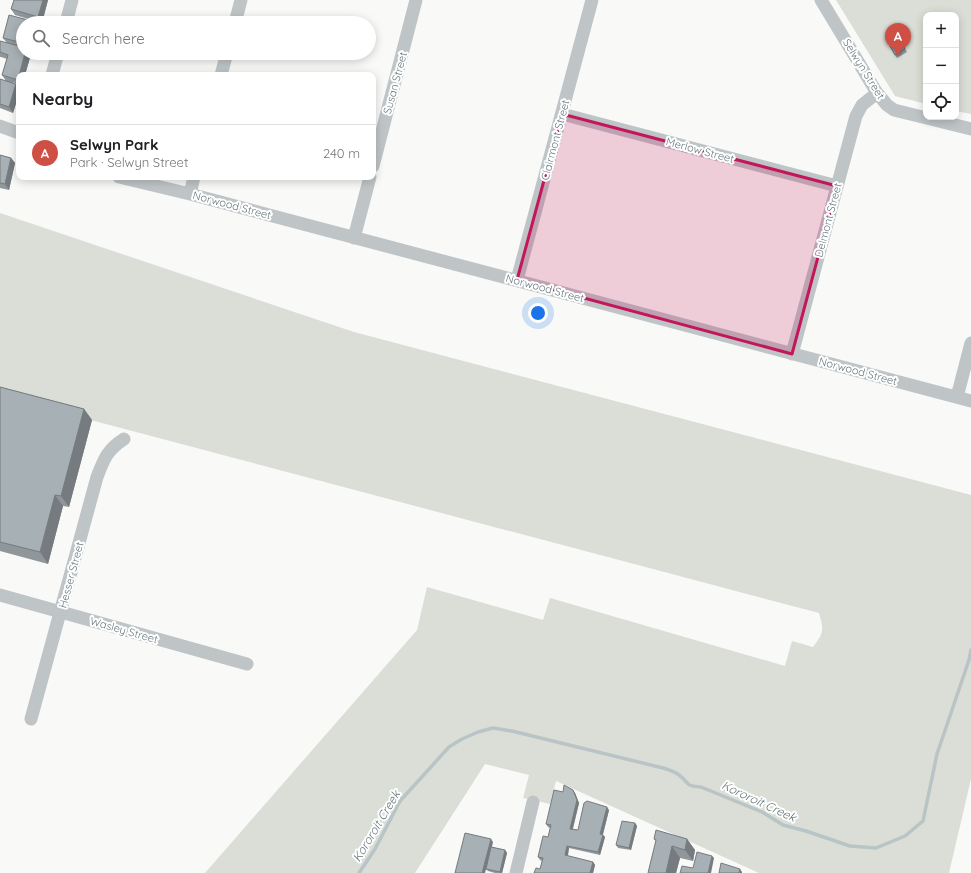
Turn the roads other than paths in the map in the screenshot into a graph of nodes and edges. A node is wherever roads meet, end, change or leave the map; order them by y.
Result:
1 (72, 0) edge
2 (241, 0) edge
3 (416, 0) edge
4 (592, 0) edge
5 (821, 0) edge
6 (68, 16) edge
7 (237, 16) edge
8 (56, 60) edge
9 (225, 60) edge
10 (53, 72) edge
11 (222, 72) edge
12 (877, 93) junction
13 (562, 114) junction
14 (0, 126) edge
15 (971, 129) edge
16 (16, 132) edge
17 (376, 154) edge
18 (132, 180) edge
19 (193, 180) edge
20 (369, 180) edge
21 (837, 186) junction
22 (190, 194) junction
23 (354, 238) junction
24 (517, 280) junction
25 (971, 343) edge
26 (792, 354) junction
27 (957, 397) junction
28 (971, 401) edge
29 (124, 439) dead end
30 (0, 596) edge
31 (60, 612) junction
32 (247, 664) dead end
33 (31, 719) dead end
34 (533, 802) dead end
35 (516, 873) edge

1 - 6 street
2 - 7 street
3 - 17 street, Susan Street
4 - 13 street, Clairmont Street
5 - 12 street, Selwyn Street
8 - 10 street
9 - 11 street
12 - 15 street, Selwyn Street
12 - 21 street, Delmont Street
13 - 21 street, Merlow Street
13 - 24 street, Clairmont Street
14 - 16 street
18 - 22 street, Norwood Street
19 - 22 street
20 - 23 street
21 - 26 street, Delmont Street
22 - 23 street, Norwood Street
23 - 24 street, Norwood Street
24 - 26 street, Norwood Street
25 - 27 street
26 - 27 street, Norwood Street
27 - 28 street, Norwood Street
29 - 31 street, Hesser Street
30 - 31 street, Wasley Street
31 - 32 street, Wasley Street
31 - 33 street, Hesser Street
34 - 35 street

